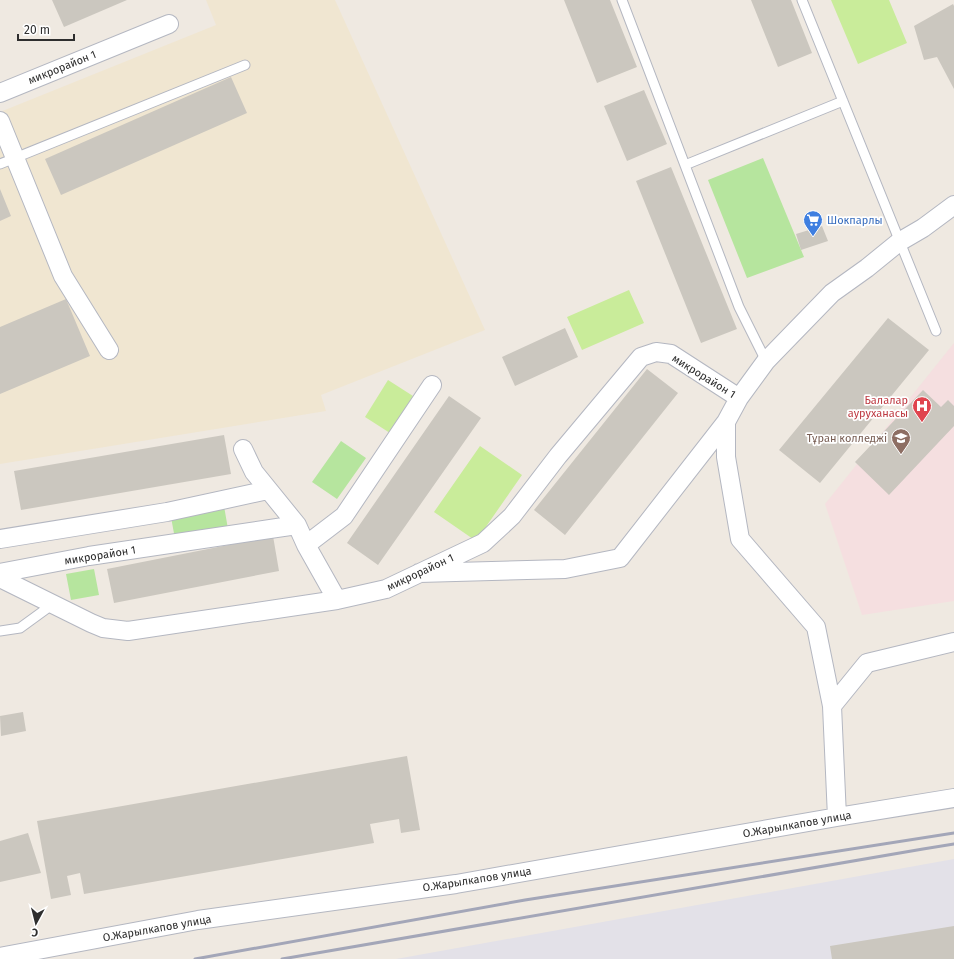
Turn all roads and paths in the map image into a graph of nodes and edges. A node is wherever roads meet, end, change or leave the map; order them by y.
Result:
1 (622, 0) edge
2 (802, 0) edge
3 (169, 24) dead end
4 (245, 65) dead end
5 (0, 93) edge
6 (843, 101) junction
7 (0, 121) edge
8 (7, 161) edge
9 (685, 165) junction
10 (951, 211) edge
11 (900, 242) junction
12 (936, 331) dead end
13 (109, 350) dead end
14 (766, 361) junction
15 (432, 386) dead end
16 (739, 398) junction
17 (726, 422) junction
18 (243, 449) dead end
19 (268, 490) junction
20 (297, 525) junction
21 (0, 539) edge
22 (306, 545) junction
23 (0, 572) edge
24 (419, 574) junction
25 (0, 578) edge
26 (338, 600) junction
27 (53, 604) junction
28 (0, 631) edge
29 (954, 642) edge
30 (832, 706) junction
31 (954, 798) edge
32 (837, 817) junction
33 (0, 957) edge

1 - 9 lane
2 - 6 lane
3 - 5 street, микрорайон 1
4 - 8 lane
6 - 9 lane
6 - 11 lane
7 - 8 street
8 - 13 street
9 - 14 lane
10 - 11 street, микрорайон 1
11 - 12 lane
11 - 14 street, микрорайон 1
14 - 16 street, микрорайон 1
15 - 22 street
16 - 17 street, микрорайон 1
16 - 24 street, микрорайон 1
17 - 24 street, микрорайон 1
17 - 30 street
18 - 19 street
19 - 20 street
19 - 21 street
20 - 22 street
20 - 23 street, микрорайон 1
22 - 26 street
24 - 26 street, микрорайон 1
25 - 27 street, микрорайон 1
26 - 27 street, микрорайон 1
27 - 28 lane
29 - 30 street
30 - 32 street
31 - 32 street, О.Жарылкапов улица
32 - 33 street, О.Жарылкапов улица

